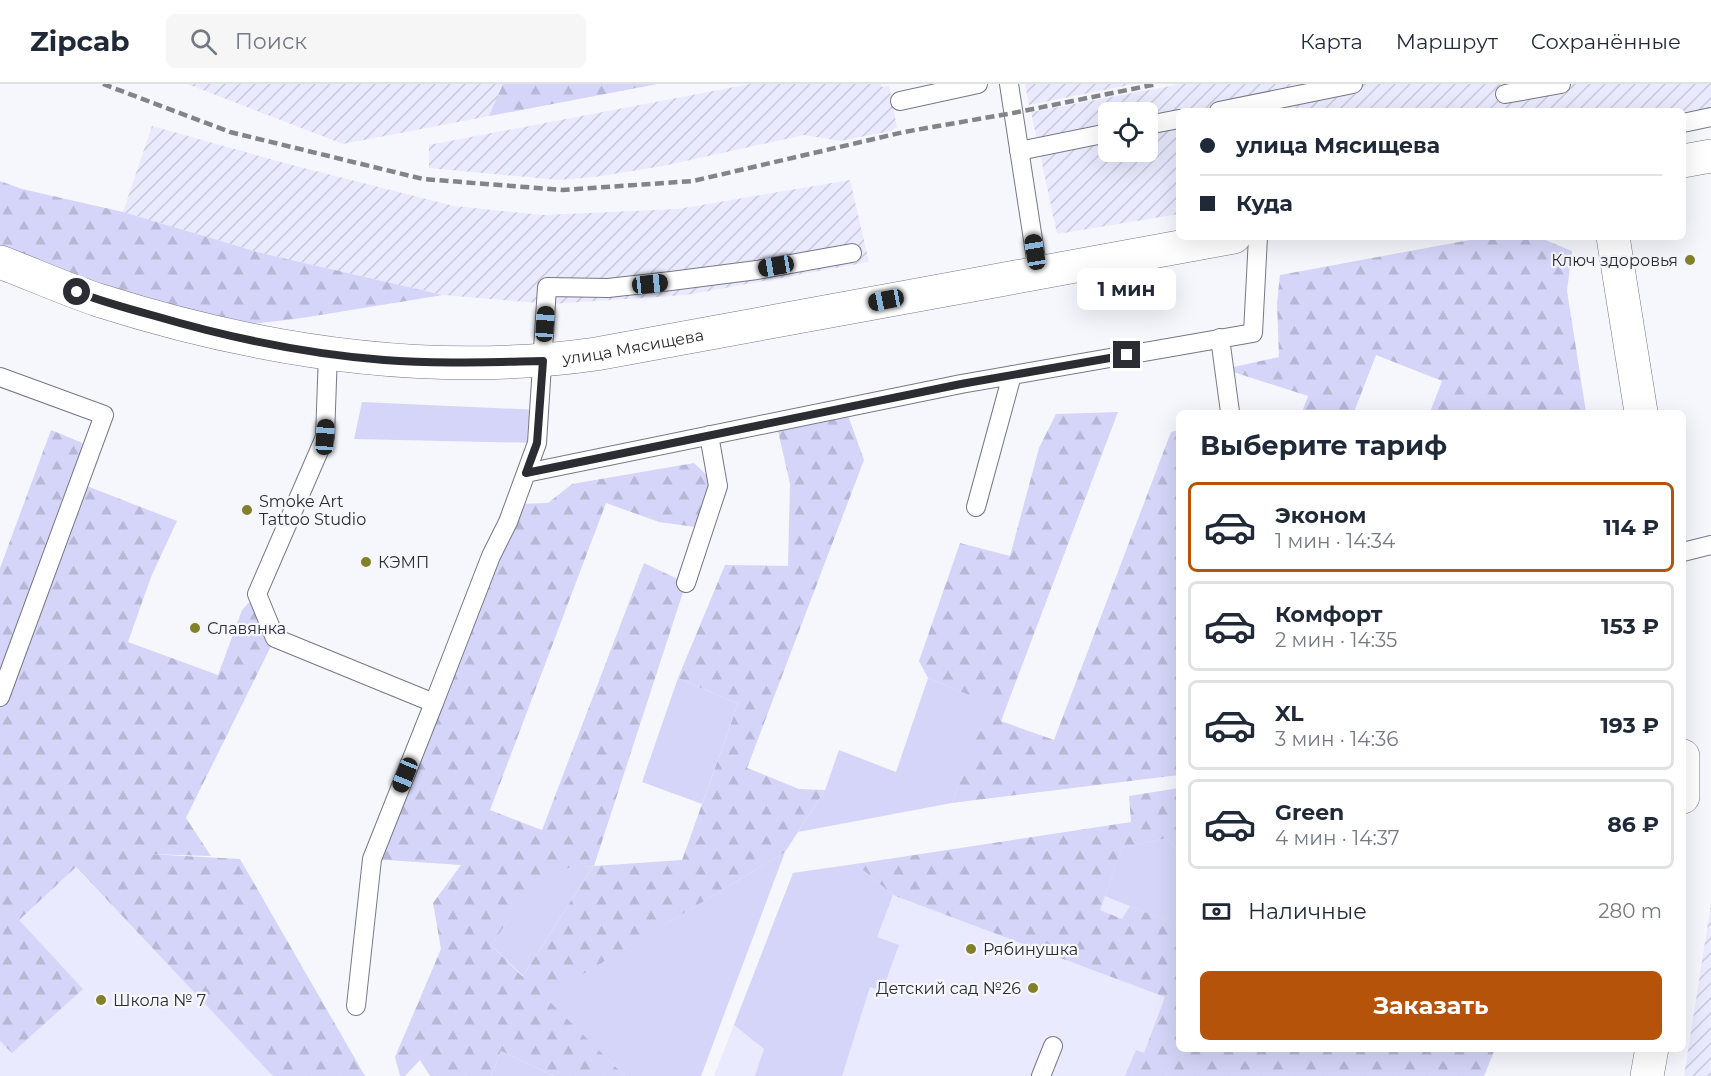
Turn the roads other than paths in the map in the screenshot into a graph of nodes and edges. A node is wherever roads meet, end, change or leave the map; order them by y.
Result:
1 (978, 84) edge
2 (1009, 84) edge
3 (1353, 84) edge
4 (1561, 84) edge
5 (1505, 94) dead end
6 (900, 101) dead end
7 (1234, 108) edge
8 (1711, 117) edge
9 (1176, 120) edge
10 (1686, 122) edge
11 (1158, 123) edge
12 (1098, 135) edge
13 (1019, 151) junction
14 (1711, 156) edge
15 (1686, 160) edge
16 (1217, 240) edge
17 (1258, 240) edge
18 (1613, 240) edge
19 (852, 253) dead end
20 (0, 262) edge
21 (1038, 272) junction
22 (1220, 338) junction
23 (328, 353) junction
24 (543, 361) junction
25 (1012, 375) junction
26 (0, 377) edge
27 (1230, 410) edge
28 (1641, 410) edge
29 (709, 435) junction
30 (526, 473) junction
31 (976, 507) dead end
32 (1711, 545) edge
33 (1686, 551) edge
34 (686, 583) dead end
35 (0, 697) edge
36 (434, 703) junction
37 (356, 1006) dead end
38 (1053, 1046) dead end
39 (1651, 1052) edge
40 (1041, 1076) edge
41 (1647, 1076) edge

1 - 6 lane
2 - 13 lane
3 - 7 lane
4 - 5 lane
8 - 10 lane
9 - 11 lane
12 - 13 lane
13 - 21 lane
14 - 15 main road
16 - 21 main road, улица Мясищева
17 - 22 lane
18 - 28 main road
19 - 24 lane
20 - 23 main road, улица Мясищева
21 - 24 main road, улица Мясищева
22 - 25 lane
22 - 27 lane
23 - 24 main road, улица Мясищева
23 - 36 lane
24 - 30 lane
25 - 29 lane
25 - 31 lane
26 - 35 lane
29 - 30 lane
29 - 34 lane
30 - 36 lane
32 - 33 lane
36 - 37 lane
38 - 40 lane
39 - 41 main road

